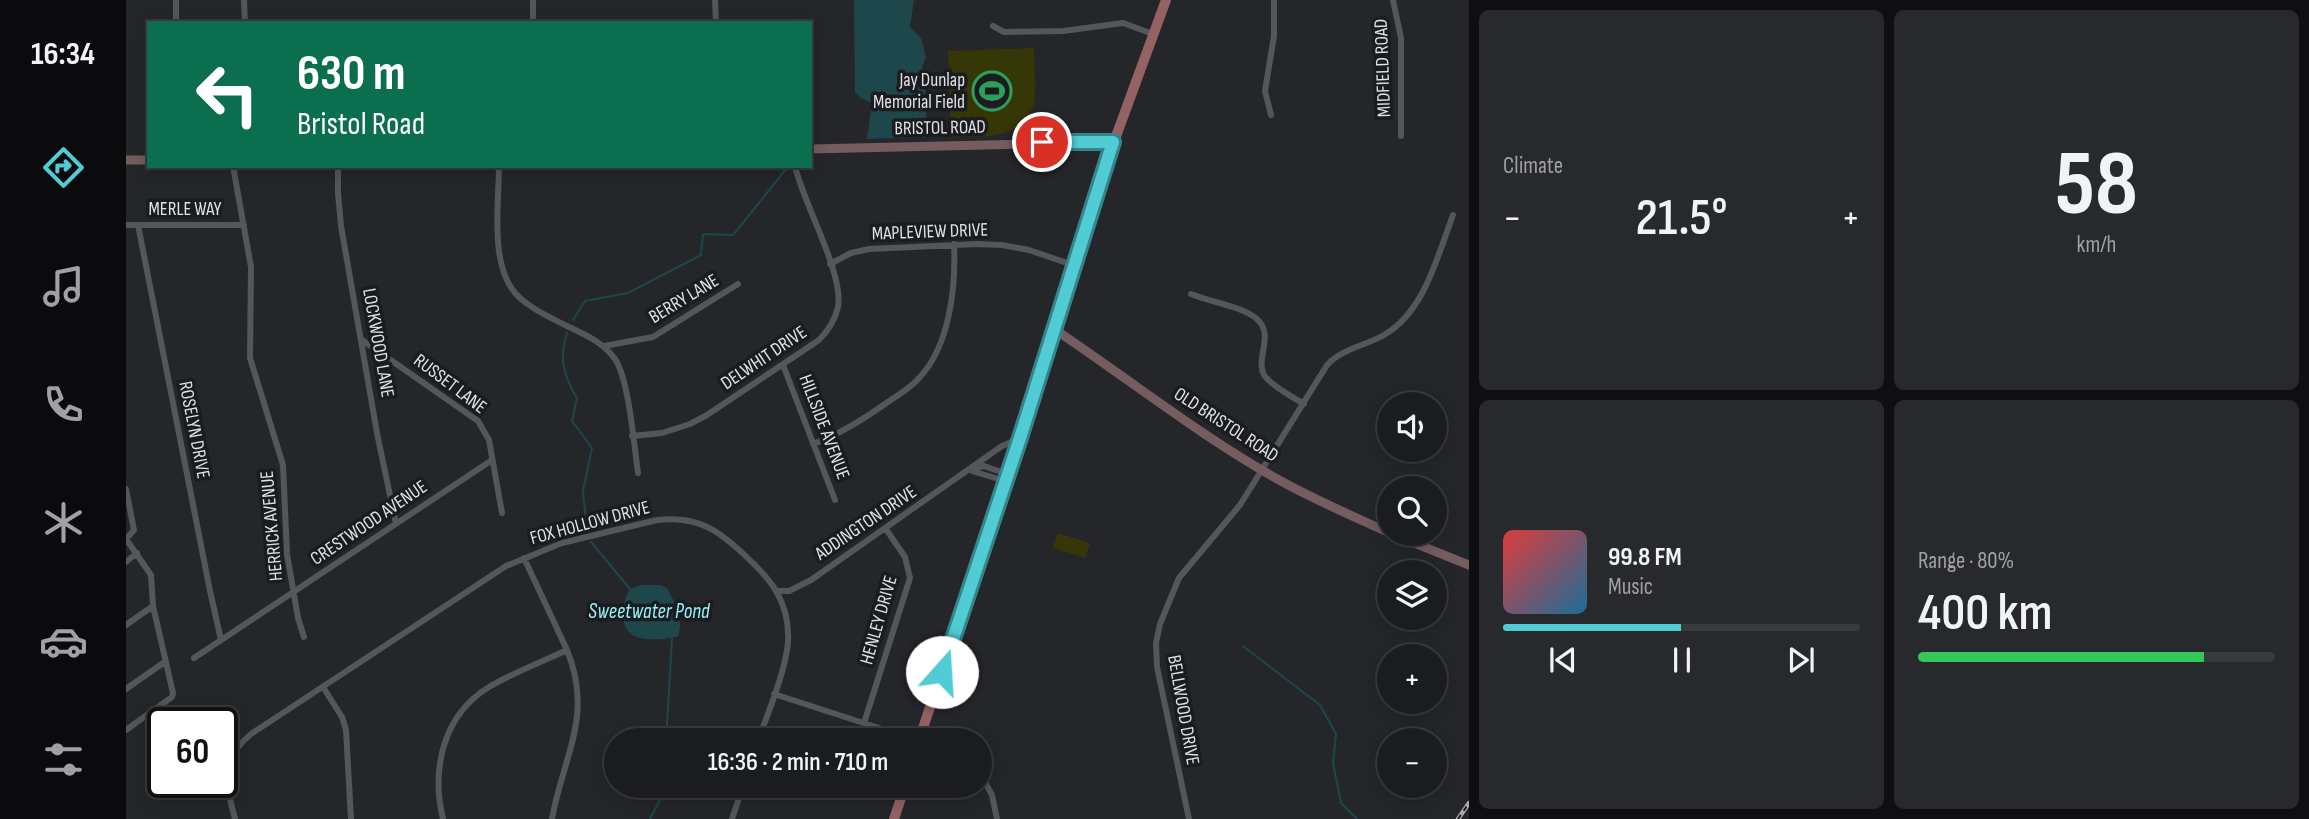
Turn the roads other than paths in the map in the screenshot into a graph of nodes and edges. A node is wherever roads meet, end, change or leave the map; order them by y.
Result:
1 (176, 0) edge
2 (244, 0) edge
3 (533, 0) edge
4 (715, 0) edge
5 (1166, 0) edge
6 (1275, 0) edge
7 (1393, 0) edge
8 (176, 21) edge
9 (246, 21) edge
10 (533, 21) edge
11 (716, 21) edge
12 (993, 26) dead end
13 (1153, 34) junction
14 (1270, 114) dead end
15 (1401, 136) dead end
16 (1113, 142) junction
17 (812, 149) edge
18 (126, 160) edge
19 (147, 160) edge
20 (233, 168) edge
21 (338, 168) edge
22 (499, 168) edge
23 (796, 168) edge
24 (1453, 215) dead end
25 (126, 225) edge
26 (138, 225) junction
27 (244, 225) junction
28 (954, 244) junction
29 (830, 264) junction
30 (1073, 265) junction
31 (738, 284) dead end
32 (1191, 294) dead end
33 (1054, 329) junction
34 (362, 340) junction
35 (604, 346) junction
36 (783, 365) junction
37 (1304, 404) junction
38 (632, 436) junction
39 (1020, 438) junction
40 (813, 444) junction
41 (492, 460) junction
42 (970, 470) junction
43 (1262, 470) junction
44 (638, 473) dead end
45 (1006, 478) junction
46 (126, 489) edge
47 (835, 500) dead end
48 (502, 513) dead end
49 (396, 524) junction
50 (1377, 527) edge
51 (886, 529) junction
52 (126, 539) edge
53 (1423, 546) edge
54 (137, 553) junction
55 (523, 558) junction
56 (126, 562) edge
57 (1469, 565) edge
58 (293, 592) junction
59 (776, 592) junction
60 (153, 606) junction
61 (126, 625) edge
62 (304, 637) dead end
63 (221, 640) junction
64 (567, 650) junction
65 (194, 658) dead end
66 (166, 661) junction
67 (323, 687) junction
68 (126, 689) edge
69 (774, 694) junction
70 (864, 723) junction
71 (762, 728) edge
72 (882, 728) edge
73 (926, 728) edge
74 (126, 730) edge
75 (992, 795) edge
76 (739, 798) edge
77 (901, 798) edge
78 (235, 819) edge
79 (351, 819) edge
80 (443, 819) edge
81 (552, 819) edge
82 (732, 819) edge
83 (894, 819) edge
84 (997, 819) edge
85 (1189, 819) edge

1 - 8 street
2 - 9 street
3 - 10 street
4 - 11 street
5 - 13 main road
6 - 14 street
7 - 15 street, MIDFIELD ROAD
12 - 13 street
13 - 16 main road
16 - 17 main road, BRISTOL ROAD
16 - 30 main road
18 - 19 main road
20 - 27 street, HERRICK AVENUE
21 - 34 street, LOCKWOOD LANE
22 - 35 street
23 - 29 street, DELWHIT DRIVE
24 - 37 street, BELLWOOD DRIVE
25 - 26 street, MERLE WAY
26 - 27 street, MERLE WAY
26 - 63 street, ROSELYN DRIVE
27 - 58 street, HERRICK AVENUE
28 - 29 street, MAPLEVIEW DRIVE
28 - 30 street, MAPLEVIEW DRIVE
28 - 40 street
29 - 36 street, DELWHIT DRIVE
30 - 33 main road
31 - 35 street, BERRY LANE
32 - 37 street
33 - 39 main road
33 - 43 main road, OLD BRISTOL ROAD
34 - 41 street, RUSSET LANE
34 - 49 street, LOCKWOOD LANE
35 - 38 street
36 - 38 street, DELWHIT DRIVE
36 - 40 street, HILLSIDE AVENUE
37 - 43 street, BELLWOOD DRIVE
38 - 44 street
39 - 42 street, ADDINGTON DRIVE
39 - 45 main road
40 - 47 street, HILLSIDE AVENUE
41 - 48 street, RUSSET LANE
41 - 49 street, CRESTWOOD AVENUE
42 - 45 street
42 - 51 street, ADDINGTON DRIVE
43 - 50 main road, OLD BRISTOL ROAD
43 - 85 street, BELLWOOD DRIVE
45 - 73 main road
46 - 52 street
49 - 58 street, CRESTWOOD AVENUE
51 - 59 street, ADDINGTON DRIVE
51 - 70 street, HENLEY DRIVE
52 - 54 street
53 - 57 main road, OLD BRISTOL ROAD
54 - 56 street
54 - 60 street
55 - 59 street, FOX HOLLOW DRIVE
55 - 64 street
55 - 67 street, FOX HOLLOW DRIVE
58 - 62 street, HERRICK AVENUE
58 - 63 street, CRESTWOOD AVENUE
59 - 69 street, FOX HOLLOW DRIVE
60 - 61 street
60 - 66 street
63 - 65 street, CRESTWOOD AVENUE
64 - 80 street
64 - 81 street
66 - 68 street
66 - 74 street
67 - 78 street, FOX HOLLOW DRIVE
67 - 79 street
69 - 70 street
69 - 71 street, FOX HOLLOW DRIVE
70 - 72 street
75 - 84 street
76 - 82 street
77 - 83 main road

